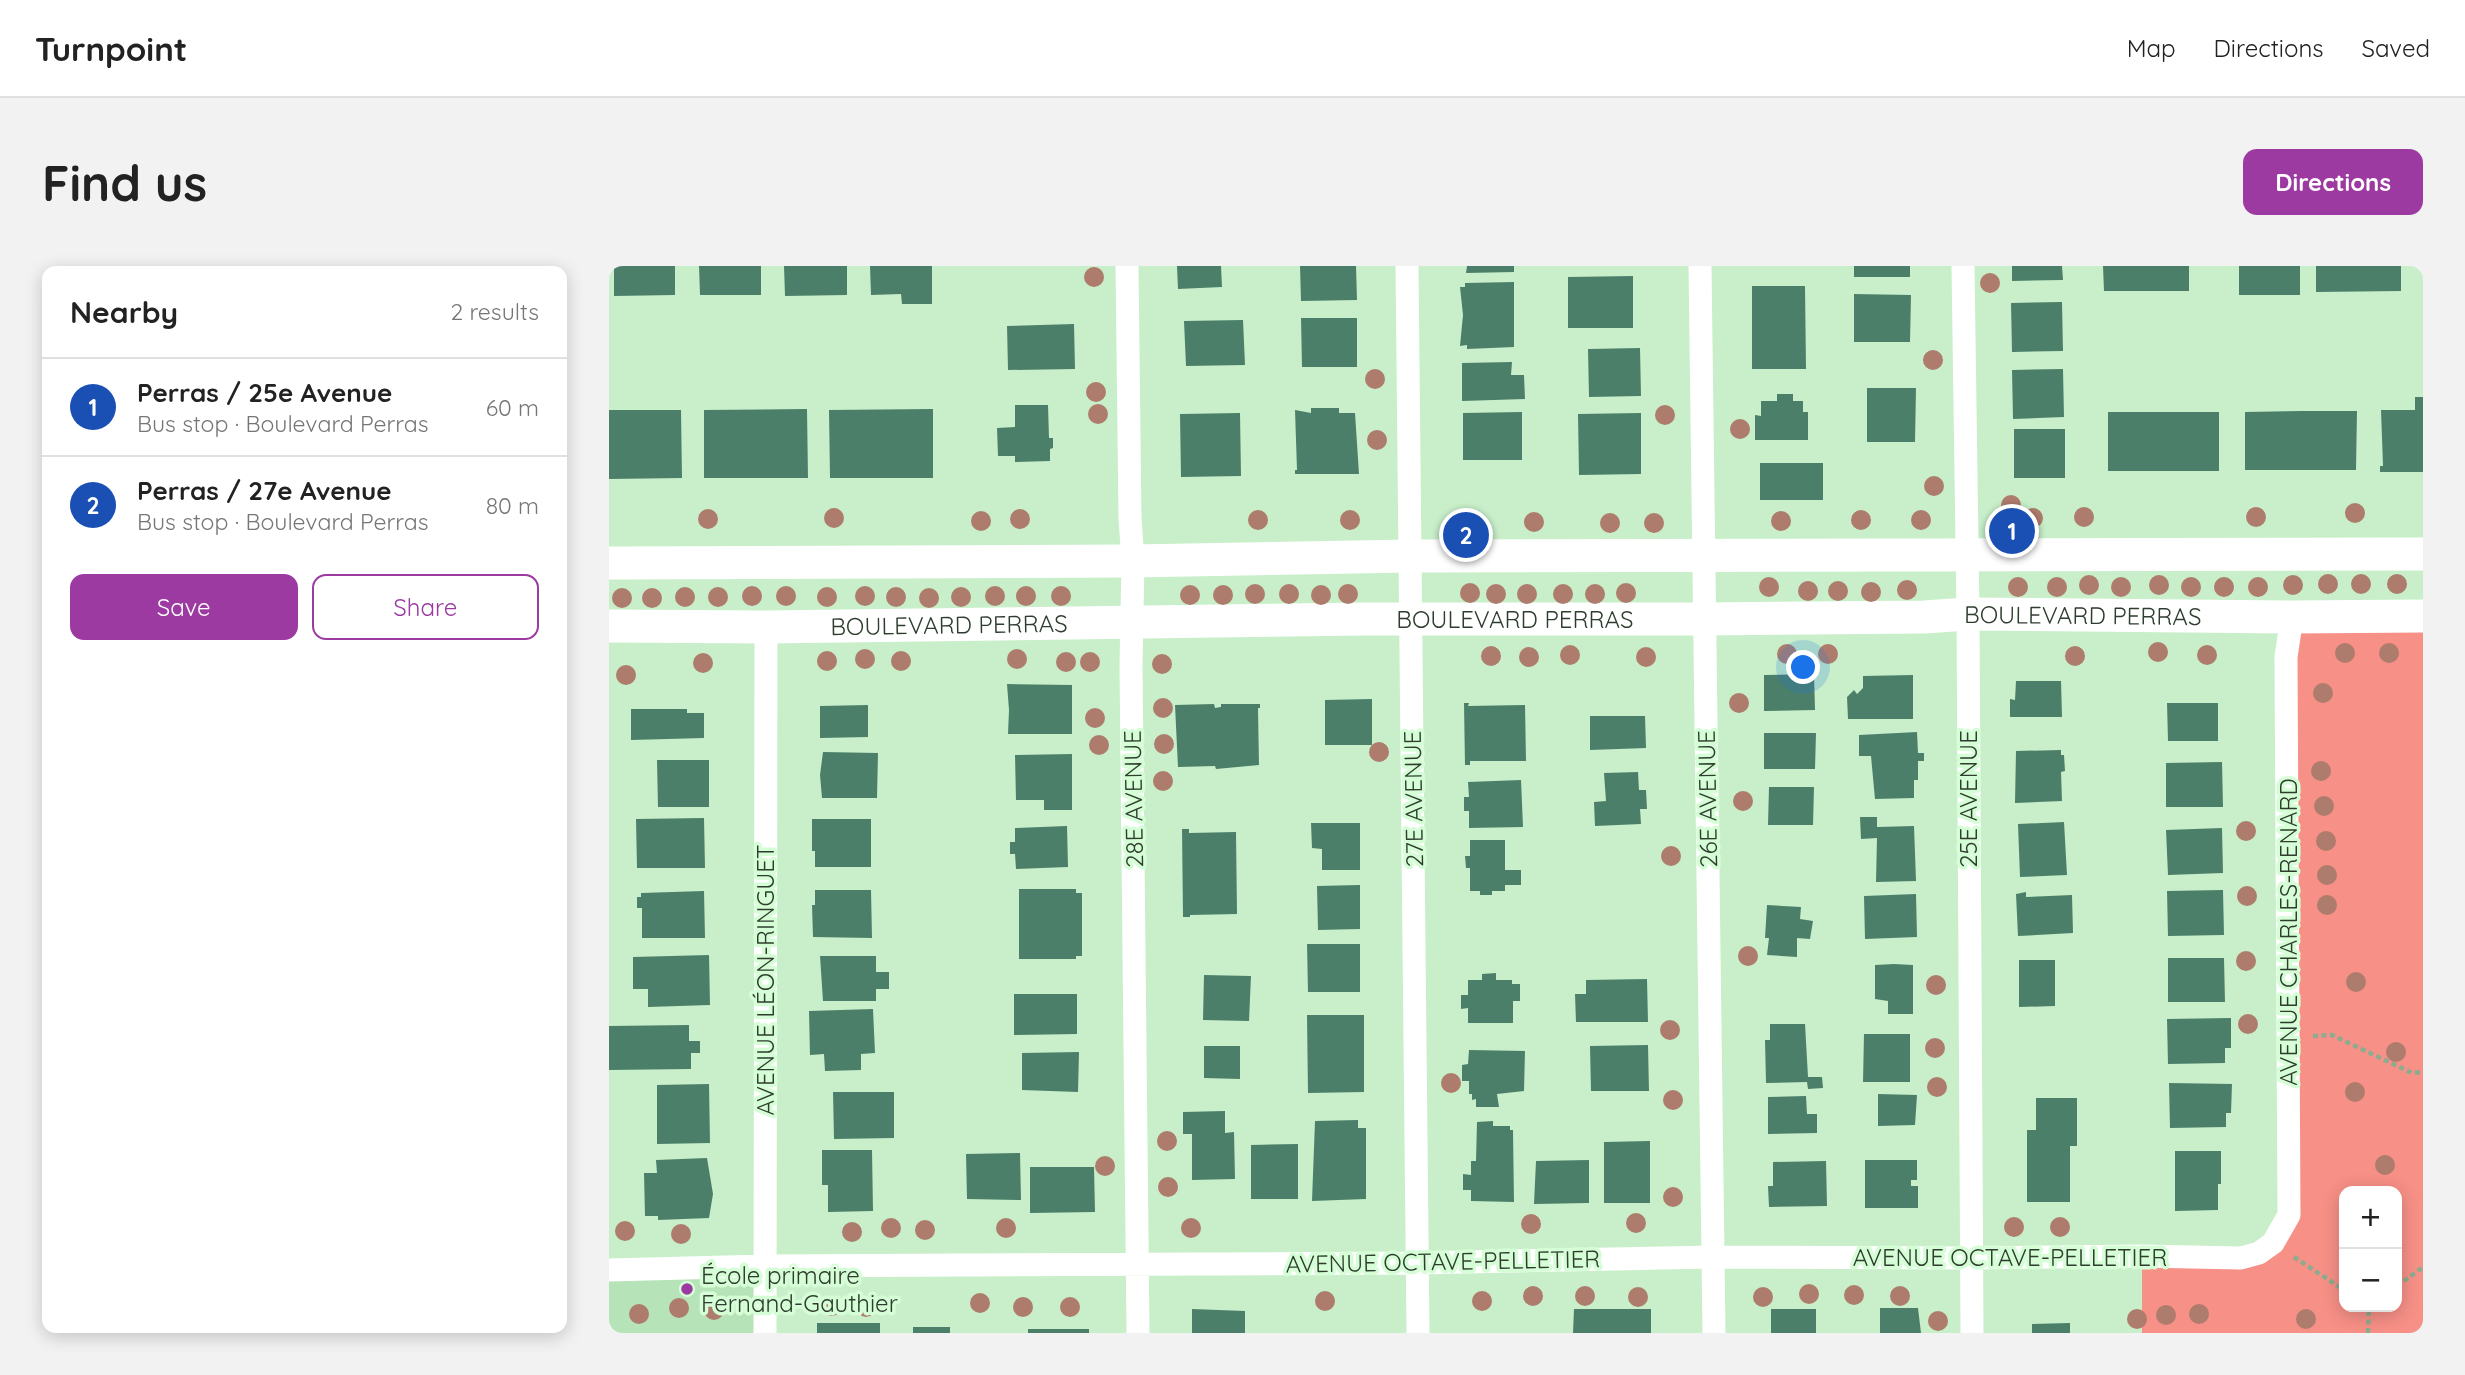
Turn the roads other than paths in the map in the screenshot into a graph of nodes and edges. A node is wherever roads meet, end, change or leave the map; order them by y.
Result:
1 (1128, 266) edge
2 (1407, 266) edge
3 (1700, 266) edge
4 (1963, 266) edge
5 (1703, 554) junction
6 (1967, 554) junction
7 (2423, 554) edge
8 (1410, 556) junction
9 (1133, 561) junction
10 (609, 563) edge
11 (1968, 614) junction
12 (2423, 616) edge
13 (2293, 617) junction
14 (1704, 619) junction
15 (1410, 620) junction
16 (1133, 622) junction
17 (609, 626) edge
18 (767, 627) junction
19 (2273, 1243) joint
20 (1713, 1257) junction
21 (1972, 1258) junction
22 (1417, 1262) junction
23 (1137, 1263) junction
24 (764, 1266) junction
25 (609, 1270) edge
26 (765, 1333) edge
27 (1138, 1333) edge
28 (1418, 1333) edge
29 (1714, 1333) edge
30 (1972, 1333) edge

1 - 9 street, 28E AVENUE
2 - 8 street, 27E AVENUE
3 - 5 street, 26E AVENUE
4 - 6 street, 25E AVENUE
5 - 6 main road
5 - 8 main road
5 - 14 street, 26E AVENUE
6 - 7 main road
6 - 11 street, 25E AVENUE
8 - 9 main road
8 - 15 street, 27E AVENUE
9 - 10 main road
9 - 16 street, 28E AVENUE
11 - 13 main road, BOULEVARD PERRAS
11 - 14 main road, BOULEVARD PERRAS
11 - 21 street, 25E AVENUE
12 - 13 main road, BOULEVARD PERRAS
13 - 19 street, AVENUE CHARLES-RENARD
14 - 15 main road, BOULEVARD PERRAS
14 - 20 street, 26E AVENUE
15 - 16 main road, BOULEVARD PERRAS
15 - 22 street, 27E AVENUE
16 - 18 main road, BOULEVARD PERRAS
16 - 23 street, 28E AVENUE
17 - 18 main road, BOULEVARD PERRAS
18 - 24 street, AVENUE LÉON-RINGUET
19 - 21 street, AVENUE OCTAVE-PELLETIER
20 - 21 street, AVENUE OCTAVE-PELLETIER
20 - 22 street, AVENUE OCTAVE-PELLETIER
20 - 29 street, 26E AVENUE
21 - 30 street, 25E AVENUE
22 - 23 street, AVENUE OCTAVE-PELLETIER
22 - 28 street, 27E AVENUE
23 - 24 street, AVENUE OCTAVE-PELLETIER
23 - 27 street, 28E AVENUE
24 - 25 street, AVENUE OCTAVE-PELLETIER
24 - 26 street, AVENUE LÉON-RINGUET

